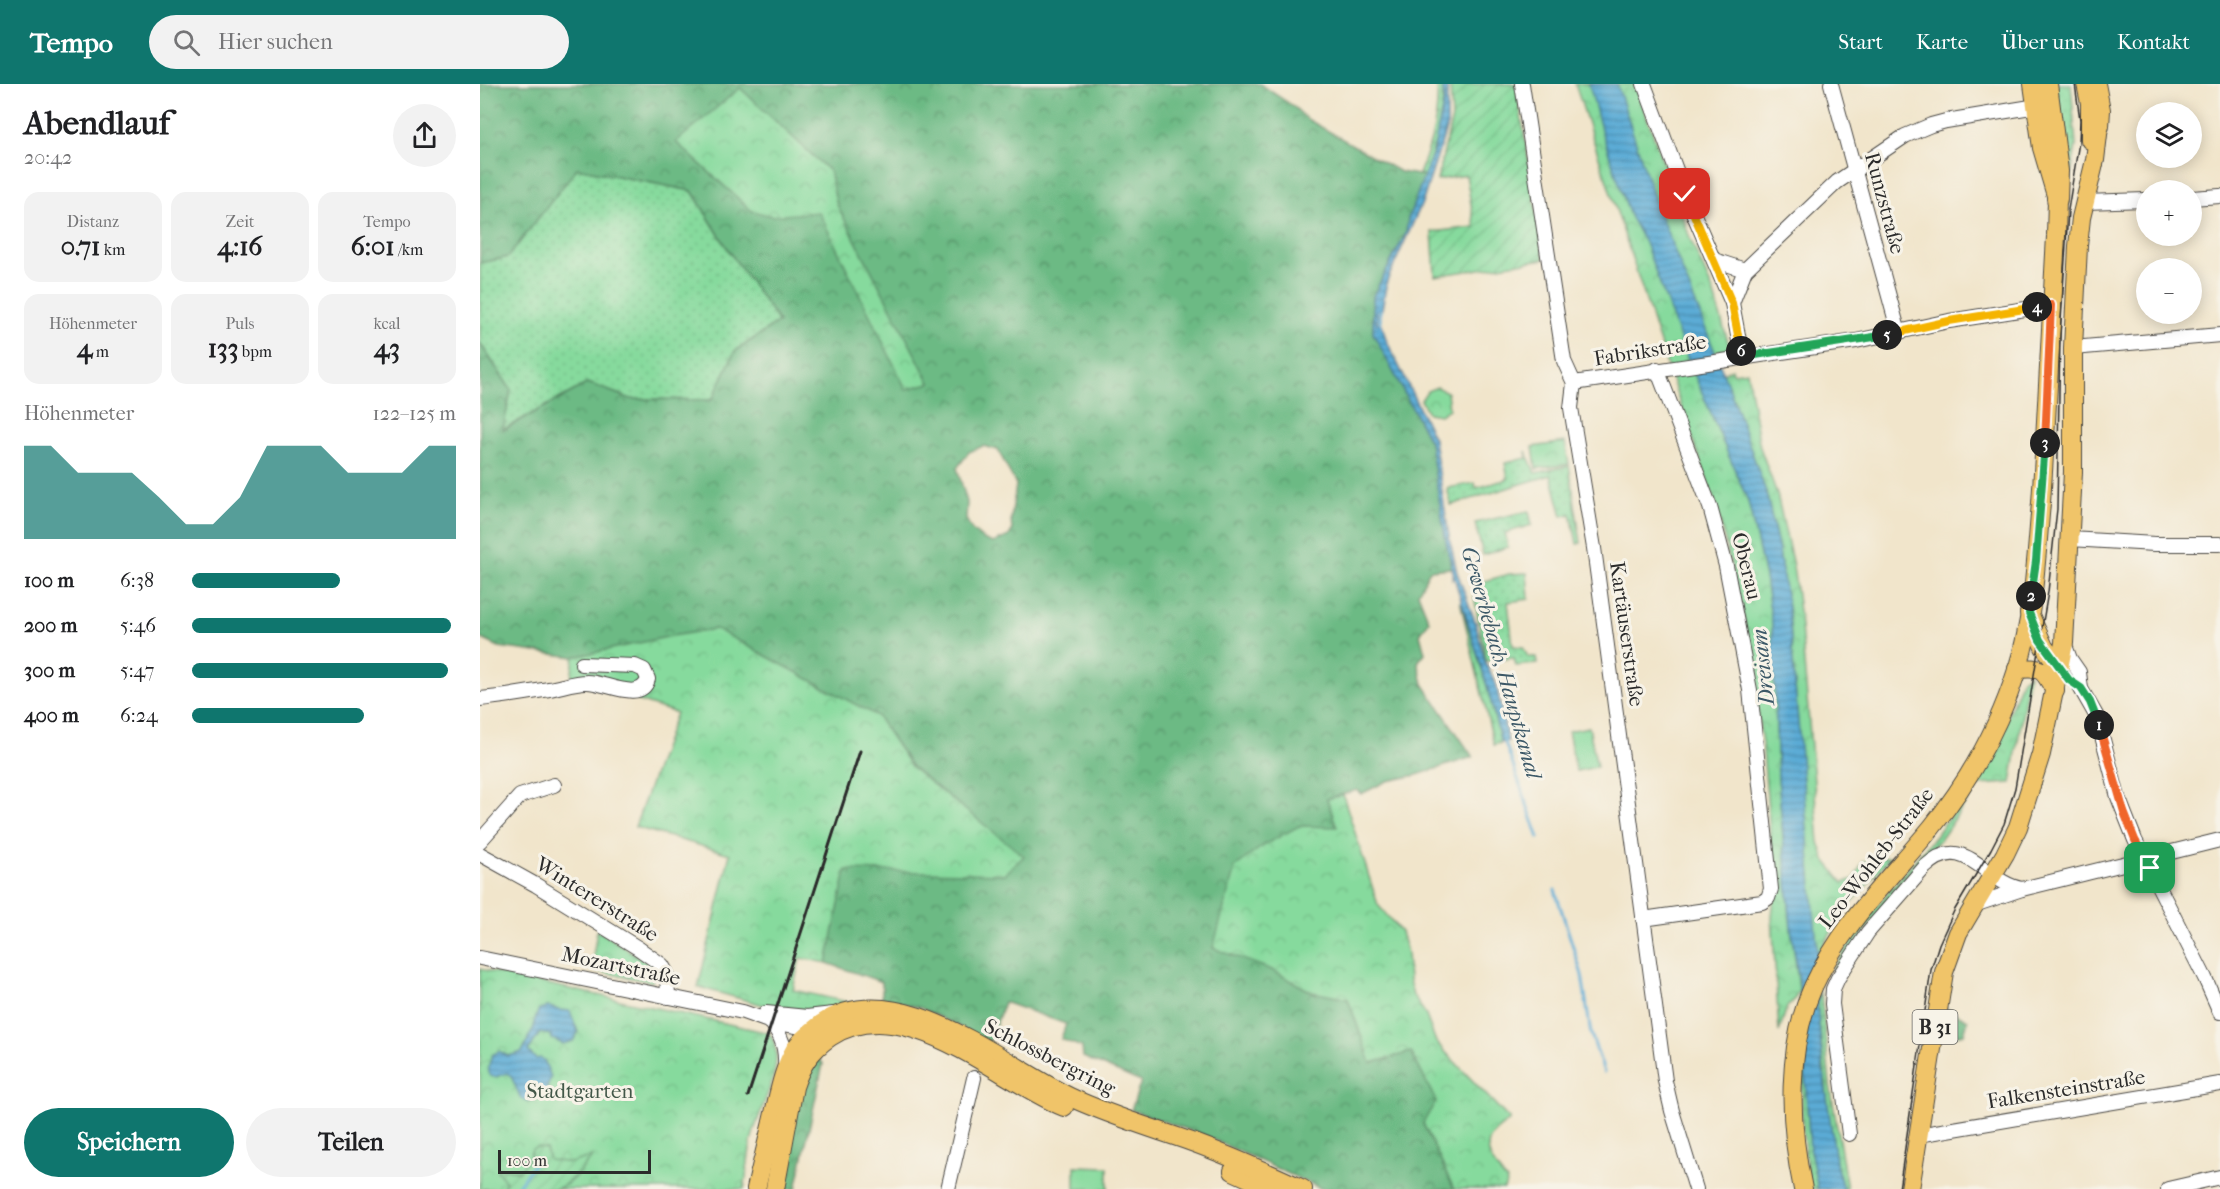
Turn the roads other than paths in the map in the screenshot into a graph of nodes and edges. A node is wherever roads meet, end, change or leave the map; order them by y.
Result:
1 (1522, 84) edge
2 (1644, 84) edge
3 (1831, 84) edge
4 (2033, 84) edge
5 (2047, 84) edge
6 (2086, 84) edge
7 (2095, 84) edge
8 (2037, 106) junction
9 (2099, 126) joint
10 (1855, 170) junction
11 (2092, 174) junction
12 (2220, 196) edge
13 (2202, 197) edge
14 (2057, 199) junction
15 (2136, 200) edge
16 (2084, 202) junction
17 (1714, 260) junction
18 (1745, 270) junction
19 (1732, 303) junction
20 (2051, 305) junction
21 (1899, 333) junction
22 (2220, 335) edge
23 (2073, 348) junction
24 (1736, 358) junction
25 (1663, 369) junction
26 (1574, 383) junction
27 (2070, 539) junction
28 (2220, 544) edge
29 (2029, 613) junction
30 (2064, 643) junction
31 (2044, 647) junction
32 (582, 664) dead end
33 (2060, 667) junction
34 (2017, 669) junction
35 (2081, 688) junction
36 (2055, 692) junction
37 (480, 699) edge
38 (554, 785) dead end
39 (2220, 840) edge
40 (480, 841) edge
41 (480, 854) edge
42 (2145, 858) junction
43 (1993, 876) junction
44 (2022, 889) junction
45 (1974, 905) junction
46 (1643, 919) junction
47 (480, 958) edge
48 (2220, 974) edge
49 (2205, 978) junction
50 (668, 997) junction
51 (2220, 1012) edge
52 (755, 1014) junction
53 (842, 1021) junction
54 (771, 1022) junction
55 (815, 1029) junction
56 (785, 1070) junction
57 (974, 1078) dead end
58 (2220, 1084) edge
59 (1849, 1134) dead end
60 (1918, 1135) junction
61 (1799, 1169) junction
62 (2220, 1177) edge
63 (756, 1189) edge
64 (775, 1189) edge
65 (948, 1189) edge
66 (1272, 1189) edge
67 (1303, 1189) edge
68 (1696, 1189) edge
69 (1797, 1189) edge
70 (1803, 1189) edge
71 (1911, 1189) edge
72 (2168, 1189) edge

1 - 26 street, Kartäuserstraße
2 - 17 street
3 - 10 street, Runzstraße
4 - 8 main road, Leo-Wohleb-Straße
5 - 14 highway
6 - 11 main road
7 - 9 highway, B 31
8 - 10 street
8 - 14 main road, Leo-Wohleb-Straße
9 - 11 main road, B 31
10 - 18 street
10 - 21 street, Runzstraße
11 - 16 main road, B 31
12 - 13 street
14 - 20 main road, Leo-Wohleb-Straße
15 - 16 street
16 - 23 main road, B 31
17 - 18 street
17 - 19 street
18 - 19 street
19 - 24 street
20 - 21 street, Fabrikstraße
20 - 29 main road, Leo-Wohleb-Straße
21 - 24 street, Fabrikstraße
22 - 23 street
23 - 27 main road, B 31
24 - 25 street, Fabrikstraße
25 - 26 street, Fabrikstraße
25 - 46 street, Oberau
26 - 46 street, Kartäuserstraße
27 - 28 street
27 - 30 main road, B 31
29 - 31 main road
29 - 34 main road, Leo-Wohleb-Straße
30 - 31 main road
30 - 33 main road, B 31
30 - 35 street
31 - 33 main road
32 - 37 street
33 - 35 street
33 - 36 main road, B 31
34 - 36 main road
34 - 61 main road, Leo-Wohleb-Straße
35 - 42 street
36 - 43 main road, B 31
38 - 40 street
39 - 42 street
41 - 50 street, Wintererstraße
42 - 44 street
42 - 49 street
43 - 44 street
43 - 45 main road, B 31
43 - 59 street
44 - 45 street
45 - 60 main road, B 31
46 - 68 street, Kartäuserstraße
47 - 50 street, Mozartstraße
48 - 49 street
49 - 51 street
50 - 52 street, Mozartstraße
52 - 53 street, Mozartstraße
52 - 54 street, Mozartstraße
53 - 55 main road
53 - 64 main road
53 - 66 main road, Schlossbergring
53 - 67 main road, Schlossbergring
54 - 55 street, Mozartstraße
54 - 56 street
55 - 56 main road
56 - 63 main road
57 - 65 street
58 - 60 street, Falkensteinstraße
60 - 71 main road, B 31
61 - 69 main road
61 - 70 main road, Leo-Wohleb-Straße
62 - 72 street

